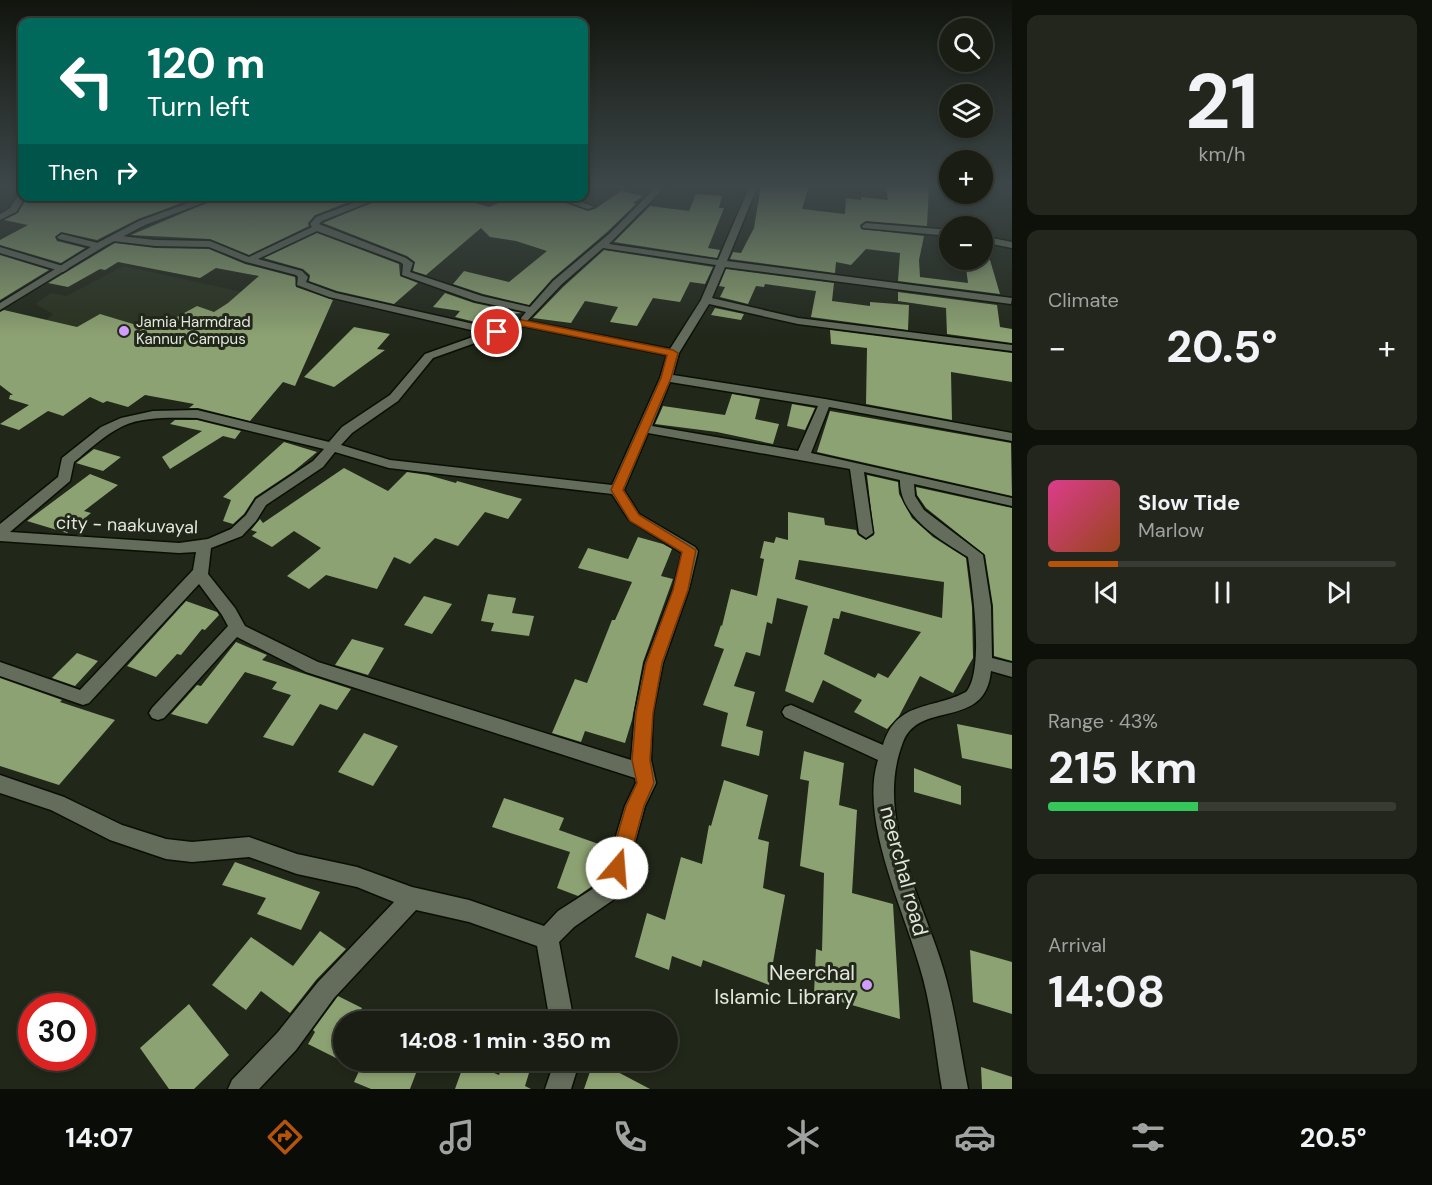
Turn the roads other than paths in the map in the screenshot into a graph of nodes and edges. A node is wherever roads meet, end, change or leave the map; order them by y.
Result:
1 (117, 236) edge
2 (300, 236) edge
3 (338, 236) edge
4 (611, 236) edge
5 (733, 236) edge
6 (62, 237) dead end
7 (113, 238) junction
8 (993, 241) edge
9 (600, 245) junction
10 (1012, 245) edge
11 (99, 246) junction
12 (0, 250) edge
13 (249, 260) junction
14 (722, 263) junction
15 (63, 269) junction
16 (706, 300) junction
17 (1011, 301) edge
18 (0, 308) edge
19 (532, 310) junction
20 (522, 323) junction
21 (497, 332) junction
22 (1012, 348) edge
23 (673, 353) junction
24 (666, 378) junction
25 (825, 403) junction
26 (643, 428) junction
27 (1012, 437) edge
28 (332, 447) junction
29 (803, 455) junction
30 (857, 467) junction
31 (907, 477) junction
32 (617, 490) junction
33 (1012, 502) edge
34 (0, 532) edge
35 (866, 533) dead end
36 (0, 536) edge
37 (204, 547) junction
38 (199, 574) junction
39 (237, 626) junction
40 (983, 662) junction
41 (0, 669) edge
42 (1012, 670) edge
43 (159, 712) dead end
44 (791, 712) dead end
45 (887, 755) junction
46 (643, 772) junction
47 (0, 784) edge
48 (412, 898) junction
49 (547, 938) junction
50 (560, 1011) edge
51 (564, 1071) edge
52 (241, 1089) edge
53 (558, 1089) edge
54 (956, 1089) edge

1 - 7 street
2 - 13 street
3 - 19 street
4 - 9 street
5 - 14 street
6 - 11 street
7 - 11 street
7 - 13 street
8 - 10 street
9 - 14 street
9 - 19 street
11 - 15 street
12 - 15 street
13 - 21 street
14 - 16 street
14 - 17 street
15 - 18 street
16 - 22 street
16 - 23 street
19 - 20 street
20 - 21 street, city - naakuvayal
20 - 23 street
21 - 28 street, city - naakuvayal
23 - 24 street
24 - 25 street
24 - 26 street
25 - 27 street
25 - 29 street
26 - 29 street
26 - 32 street
28 - 32 street
28 - 34 street
28 - 37 street, city - naakuvayal
29 - 30 street
30 - 31 street
30 - 35 street
31 - 33 street
31 - 40 street
32 - 46 street
36 - 37 street, city - naakuvayal
37 - 38 street
38 - 39 street
38 - 41 street
39 - 43 street
39 - 46 street
40 - 42 street
40 - 45 street, neerchal road
44 - 45 street
45 - 54 street, neerchal road
46 - 49 street
47 - 48 street
48 - 49 street
48 - 52 street
49 - 50 street
51 - 53 street

